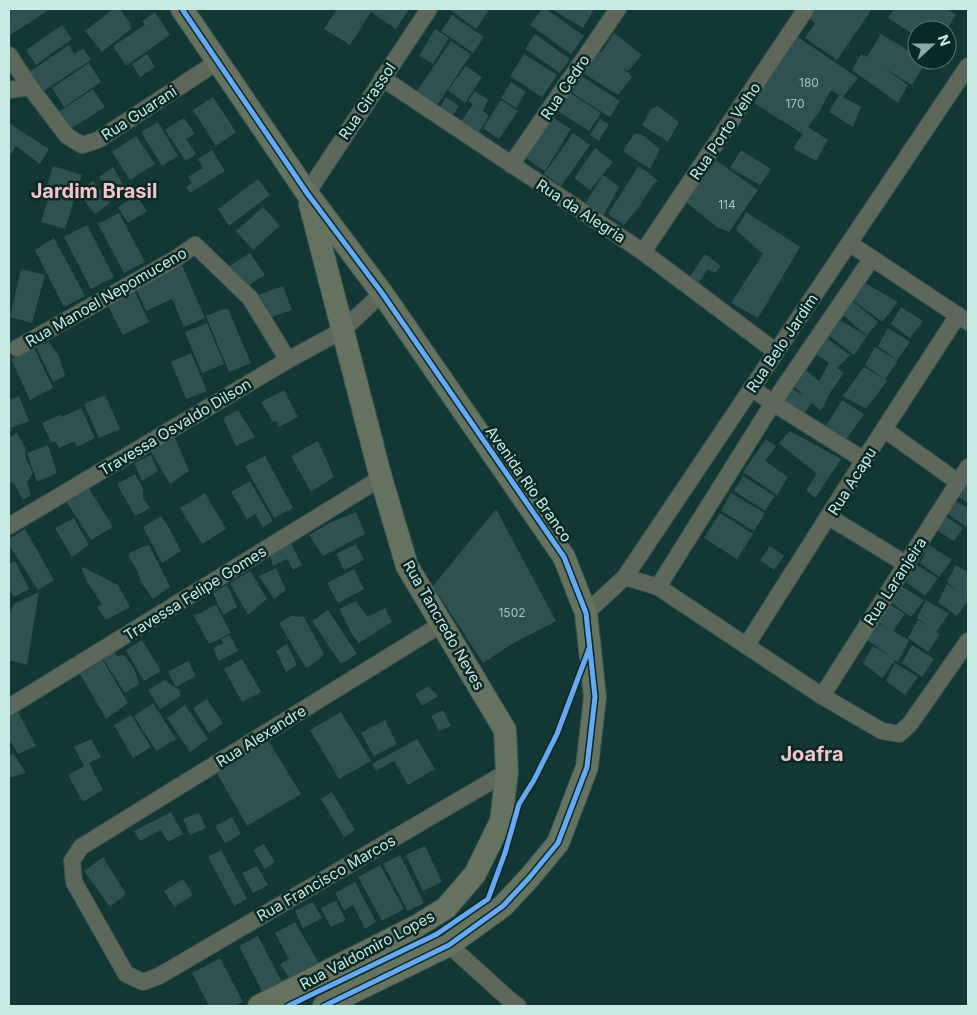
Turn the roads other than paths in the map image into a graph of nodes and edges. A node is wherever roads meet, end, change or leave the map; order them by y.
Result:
1 (182, 9) edge
2 (429, 9) edge
3 (618, 9) edge
4 (806, 9) edge
5 (9, 55) edge
6 (217, 62) junction
7 (968, 66) edge
8 (382, 78) junction
9 (30, 87) junction
10 (9, 90) edge
11 (511, 165) junction
12 (307, 193) junction
13 (849, 244) junction
14 (643, 252) junction
15 (872, 258) junction
16 (382, 293) junction
17 (963, 319) edge
18 (343, 330) junction
19 (17, 348) dead end
20 (775, 351) junction
21 (288, 360) junction
22 (751, 388) junction
23 (773, 403) junction
24 (885, 430) junction
25 (864, 460) junction
26 (968, 467) edge
27 (381, 478) junction
28 (958, 482) junction
29 (829, 517) junction
30 (9, 526) edge
31 (906, 564) junction
32 (625, 577) junction
33 (658, 587) junction
34 (586, 613) junction
35 (440, 625) junction
36 (968, 641) edge
37 (746, 646) junction
38 (822, 696) junction
39 (9, 707) edge
40 (507, 772) junction
41 (449, 945) junction
42 (143, 982) joint
43 (512, 1005) edge
44 (259, 1006) edge
45 (324, 1006) edge

1 - 6 street, Avenida Rio Branco
2 - 8 street, Rua Girassol
3 - 11 street, Rua Cedro
4 - 14 street, Rua Porto Velho
5 - 9 street, Rua Guarani
6 - 9 street, Rua Guarani
6 - 12 street, Avenida Rio Branco
7 - 13 street, Rua Belo Jardim
8 - 11 street, Rua da Alegria
8 - 12 street, Rua Girassol
9 - 10 street
11 - 14 street, Rua da Alegria
12 - 16 street, Avenida Rio Branco
12 - 18 street, Rua Tancredo Neves
13 - 15 street
13 - 20 street, Rua Belo Jardim
14 - 20 street, Rua da Alegria
15 - 17 street
15 - 23 street, Rua Belo Jardim
16 - 18 street
16 - 34 street, Avenida Rio Branco
17 - 24 street, Rua Acapu
18 - 21 street, Travessa Osvaldo Dilson
18 - 27 street, Rua Tancredo Neves
19 - 21 street, Rua Manoel Nepomuceno
20 - 22 street, Rua Belo Jardim
21 - 30 street, Travessa Osvaldo Dilson
22 - 23 street
22 - 32 street, Rua Belo Jardim
23 - 25 street
23 - 33 street, Rua Belo Jardim
24 - 25 street, Rua Acapu
24 - 28 street
25 - 29 street, Rua Acapu
26 - 28 street, Rua Laranjeira
27 - 35 street, Rua Tancredo Neves
27 - 39 street, Travessa Felipe Gomes
28 - 31 street, Rua Laranjeira
29 - 31 street
29 - 37 street, Rua Acapu
31 - 38 street, Rua Laranjeira
32 - 33 street
32 - 34 street, Rua Belo Jardim
33 - 37 street
34 - 41 street, Avenida Rio Branco
35 - 40 street, Rua Tancredo Neves
35 - 42 street, Rua Alexandre
36 - 38 street
37 - 38 street
40 - 42 street, Rua Francisco Marcos
40 - 44 street, Rua Valdomiro Lopes
41 - 43 street
41 - 45 street, Avenida Rio Branco

